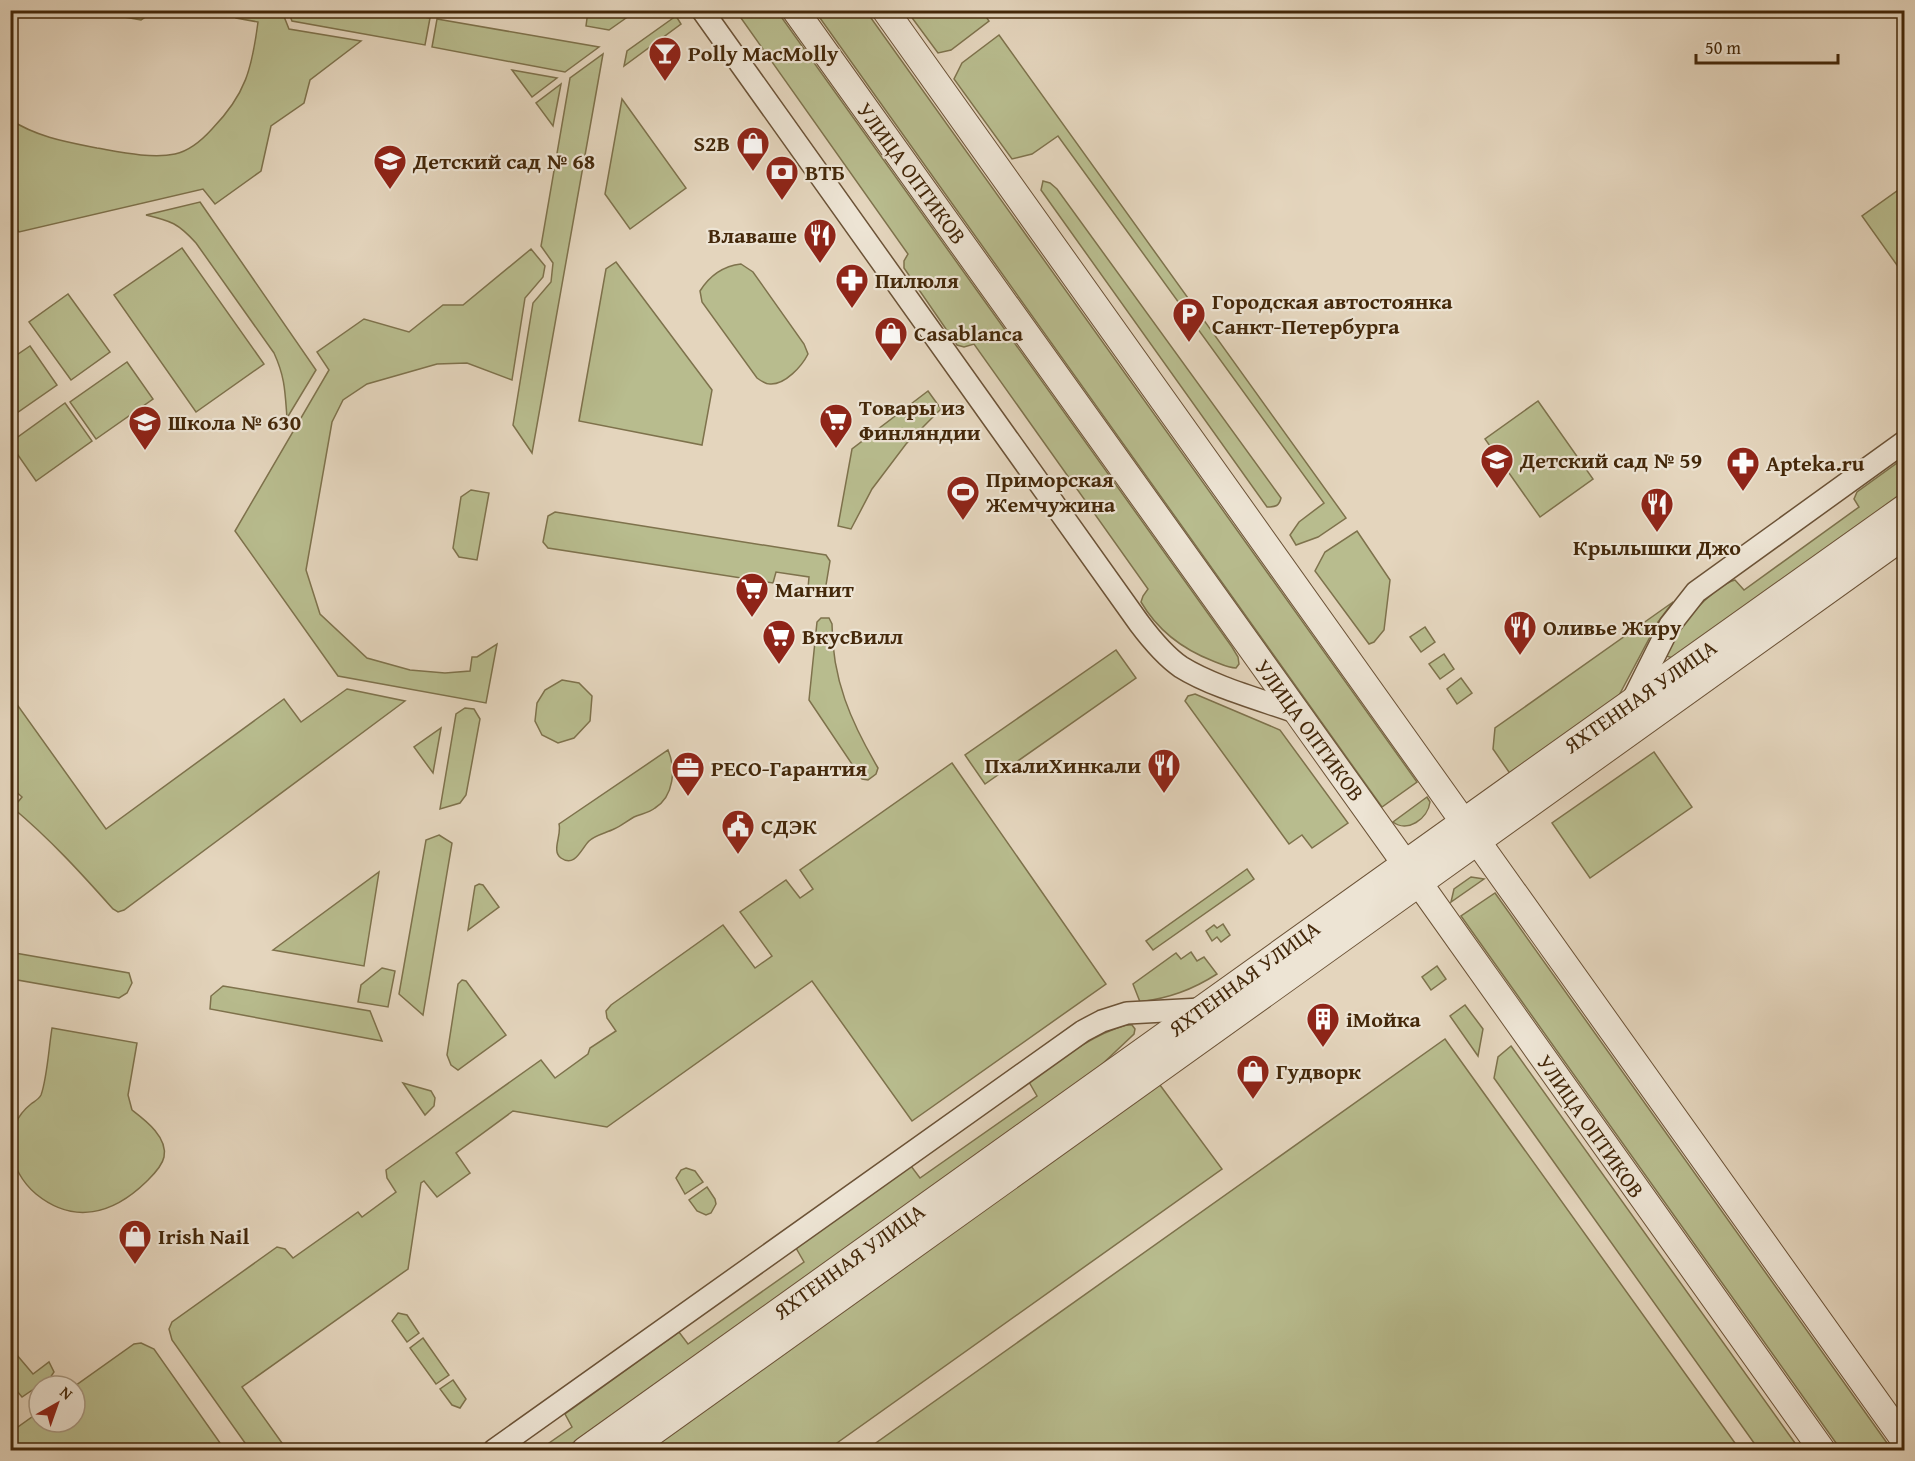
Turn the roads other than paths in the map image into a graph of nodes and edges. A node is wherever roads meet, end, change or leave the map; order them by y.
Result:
1 (702, 10) edge
2 (795, 10) edge
3 (885, 10) edge
4 (1905, 442) edge
5 (1905, 508) edge
6 (1905, 536) edge
7 (1631, 703) junction
8 (1298, 713) junction
9 (1471, 831) junction
10 (1412, 873) junction
11 (1201, 1009) junction
12 (1905, 1440) edge
13 (494, 1450) edge
14 (585, 1450) edge
15 (628, 1450) edge
16 (1822, 1450) edge

1 - 8 street
2 - 8 street, УЛИЦА ОПТИКОВ
3 - 9 street
4 - 7 street
5 - 7 street, ЯХТЕННАЯ УЛИЦА
6 - 9 street, ЯХТЕННАЯ УЛИЦА
7 - 9 street, ЯХТЕННАЯ УЛИЦА
8 - 10 street, УЛИЦА ОПТИКОВ
9 - 10 street, ЯХТЕННАЯ УЛИЦА
9 - 12 street
10 - 11 street, ЯХТЕННАЯ УЛИЦА
10 - 15 street, ЯХТЕННАЯ УЛИЦА
10 - 16 street, УЛИЦА ОПТИКОВ
11 - 13 street
11 - 14 street, ЯХТЕННАЯ УЛИЦА

